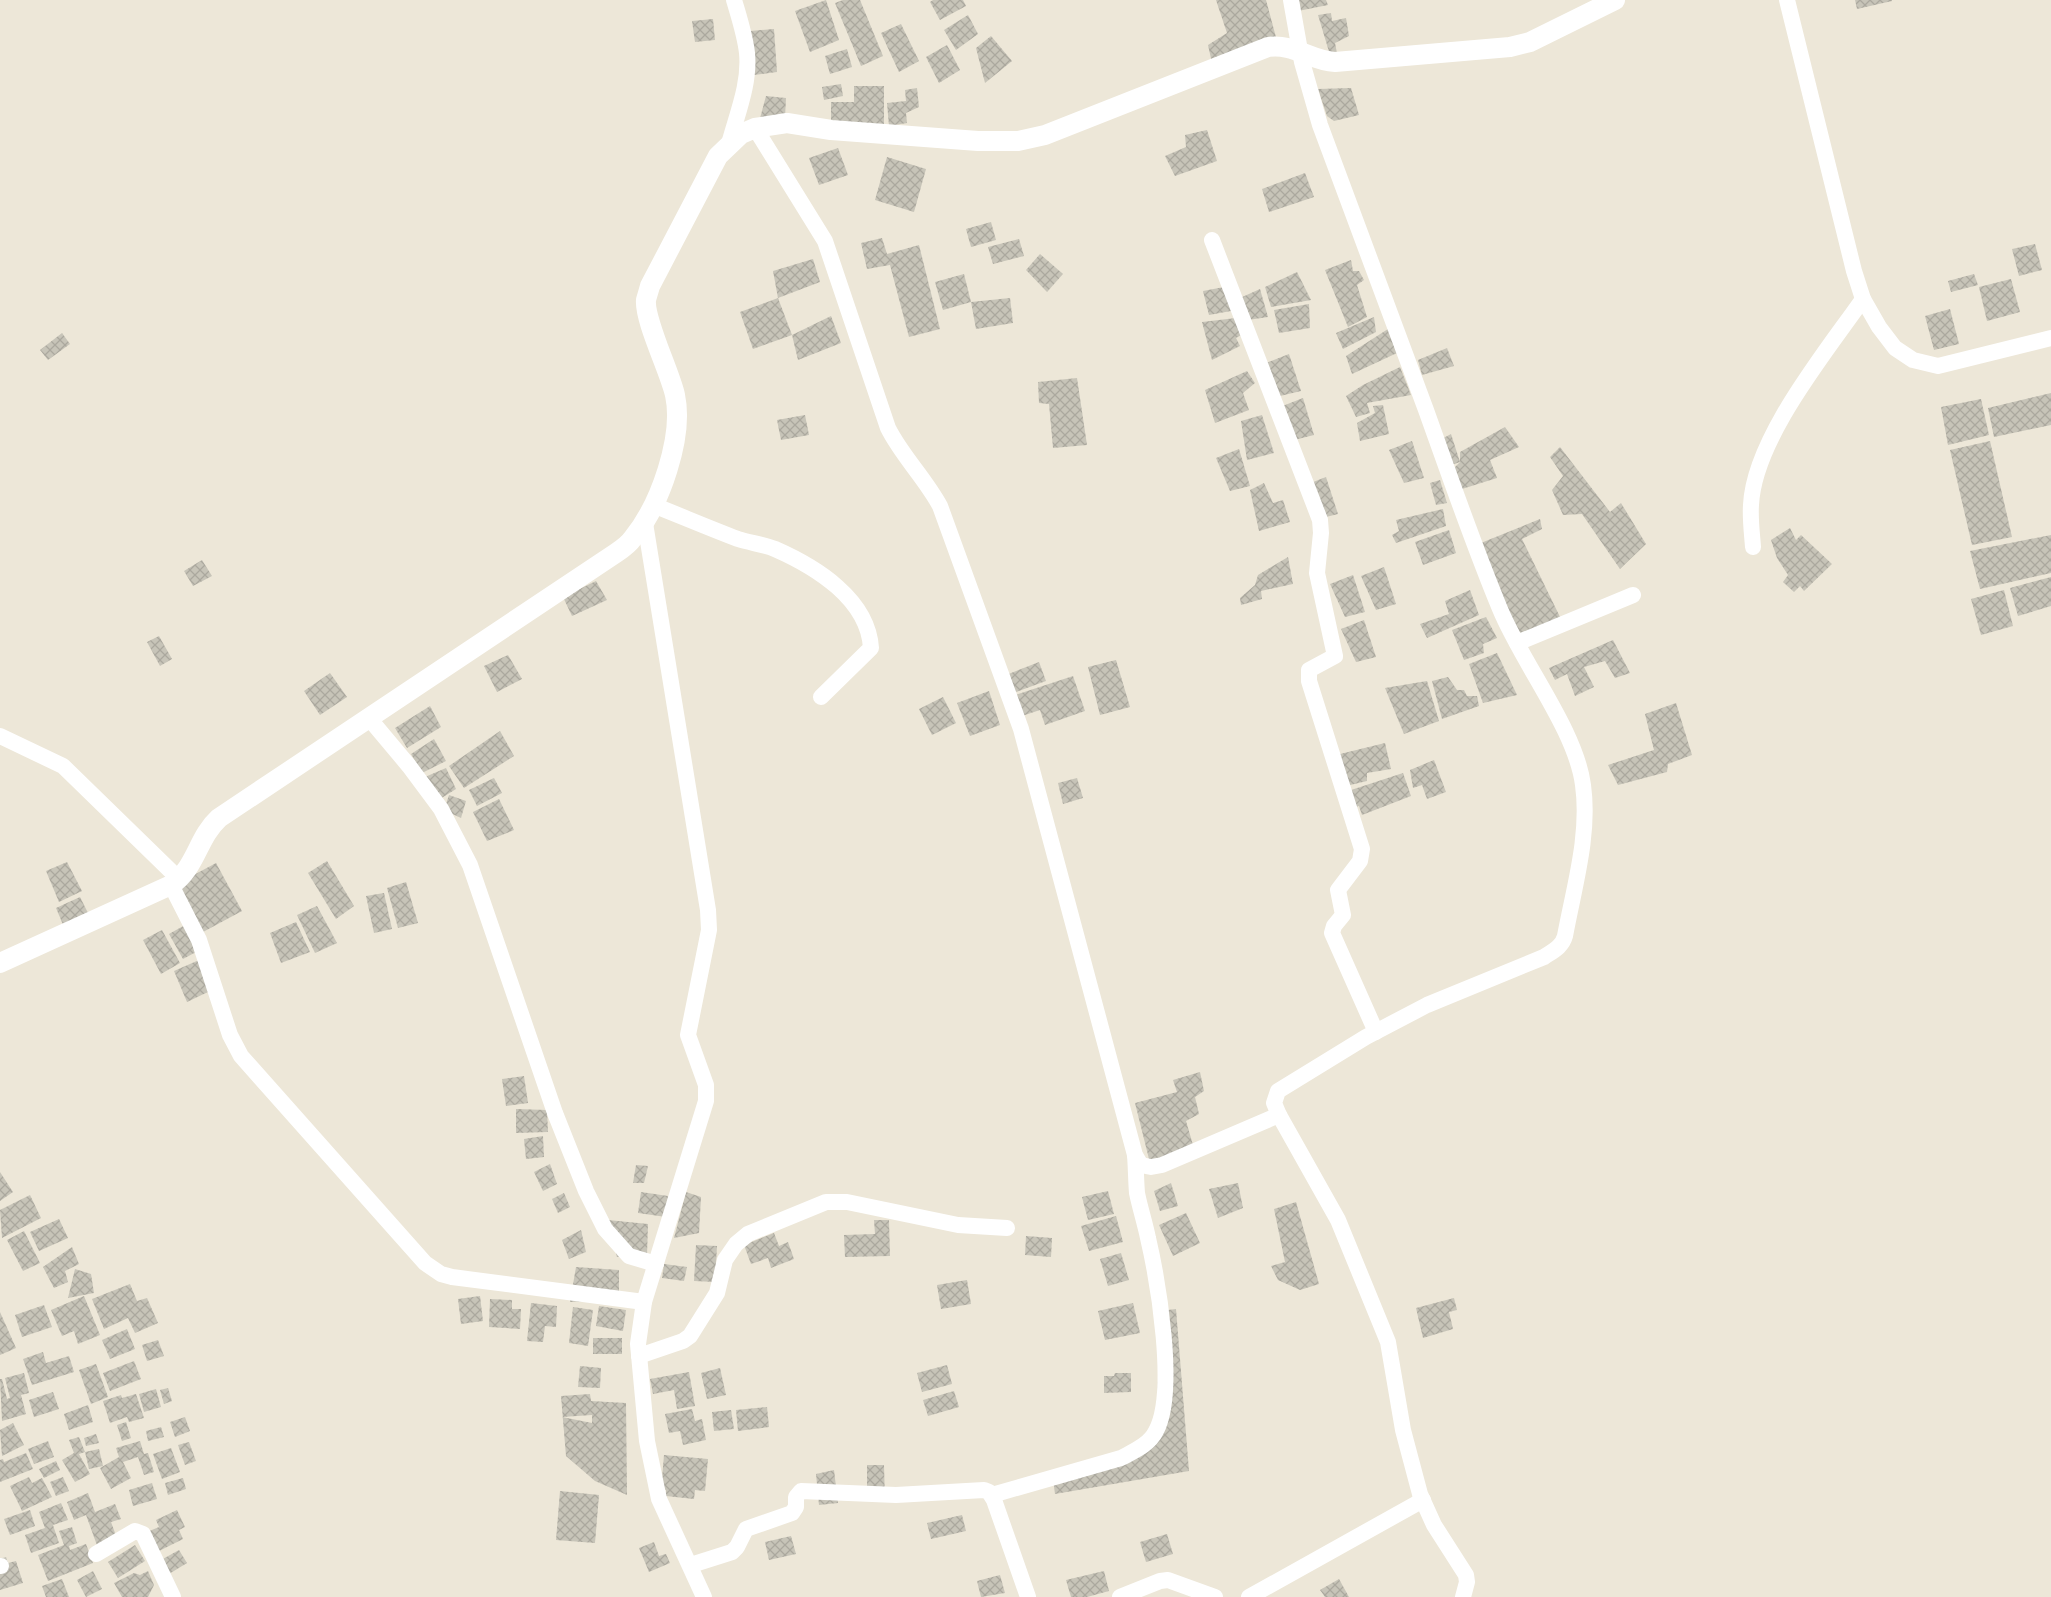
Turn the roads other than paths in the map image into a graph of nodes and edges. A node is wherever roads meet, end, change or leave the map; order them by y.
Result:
1 (734, 0) edge
2 (1291, 0) edge
3 (1615, 0) edge
4 (1787, 0) edge
5 (1300, 51) junction
6 (755, 128) junction
7 (729, 144) junction
8 (1212, 240) dead end
9 (1863, 299) junction
10 (2051, 338) edge
11 (649, 514) junction
12 (1753, 547) dead end
13 (1633, 595) dead end
14 (1517, 643) junction
15 (821, 697) dead end
16 (368, 717) junction
17 (0, 736) edge
18 (175, 882) junction
19 (0, 964) edge
20 (1376, 1032) junction
21 (1279, 1115) junction
22 (1135, 1155) junction
23 (1007, 1228) dead end
24 (656, 1264) junction
25 (644, 1302) junction
26 (639, 1356) junction
27 (992, 1495) junction
28 (1423, 1500) junction
29 (96, 1554) dead end
30 (691, 1565) junction
31 (174, 1597) edge
32 (704, 1597) edge
33 (1028, 1597) edge
34 (1120, 1597) edge
35 (1215, 1597) edge
36 (1249, 1597) edge
37 (1463, 1597) edge

1 - 7 street
2 - 5 street
3 - 5 street
4 - 9 street
5 - 6 street
5 - 14 street
6 - 7 street
6 - 22 street
7 - 11 street
8 - 20 street
9 - 10 street
9 - 12 street
11 - 15 street
11 - 16 street
11 - 24 street
13 - 14 street
14 - 20 street
16 - 18 street
16 - 24 street
17 - 18 street
18 - 19 street
18 - 25 street
20 - 21 street
21 - 22 street
21 - 28 street
22 - 27 street
23 - 26 street
24 - 25 street
25 - 26 street
26 - 30 street
27 - 30 street
27 - 33 street
28 - 36 street
28 - 37 street
29 - 31 street
30 - 32 street
34 - 35 street

